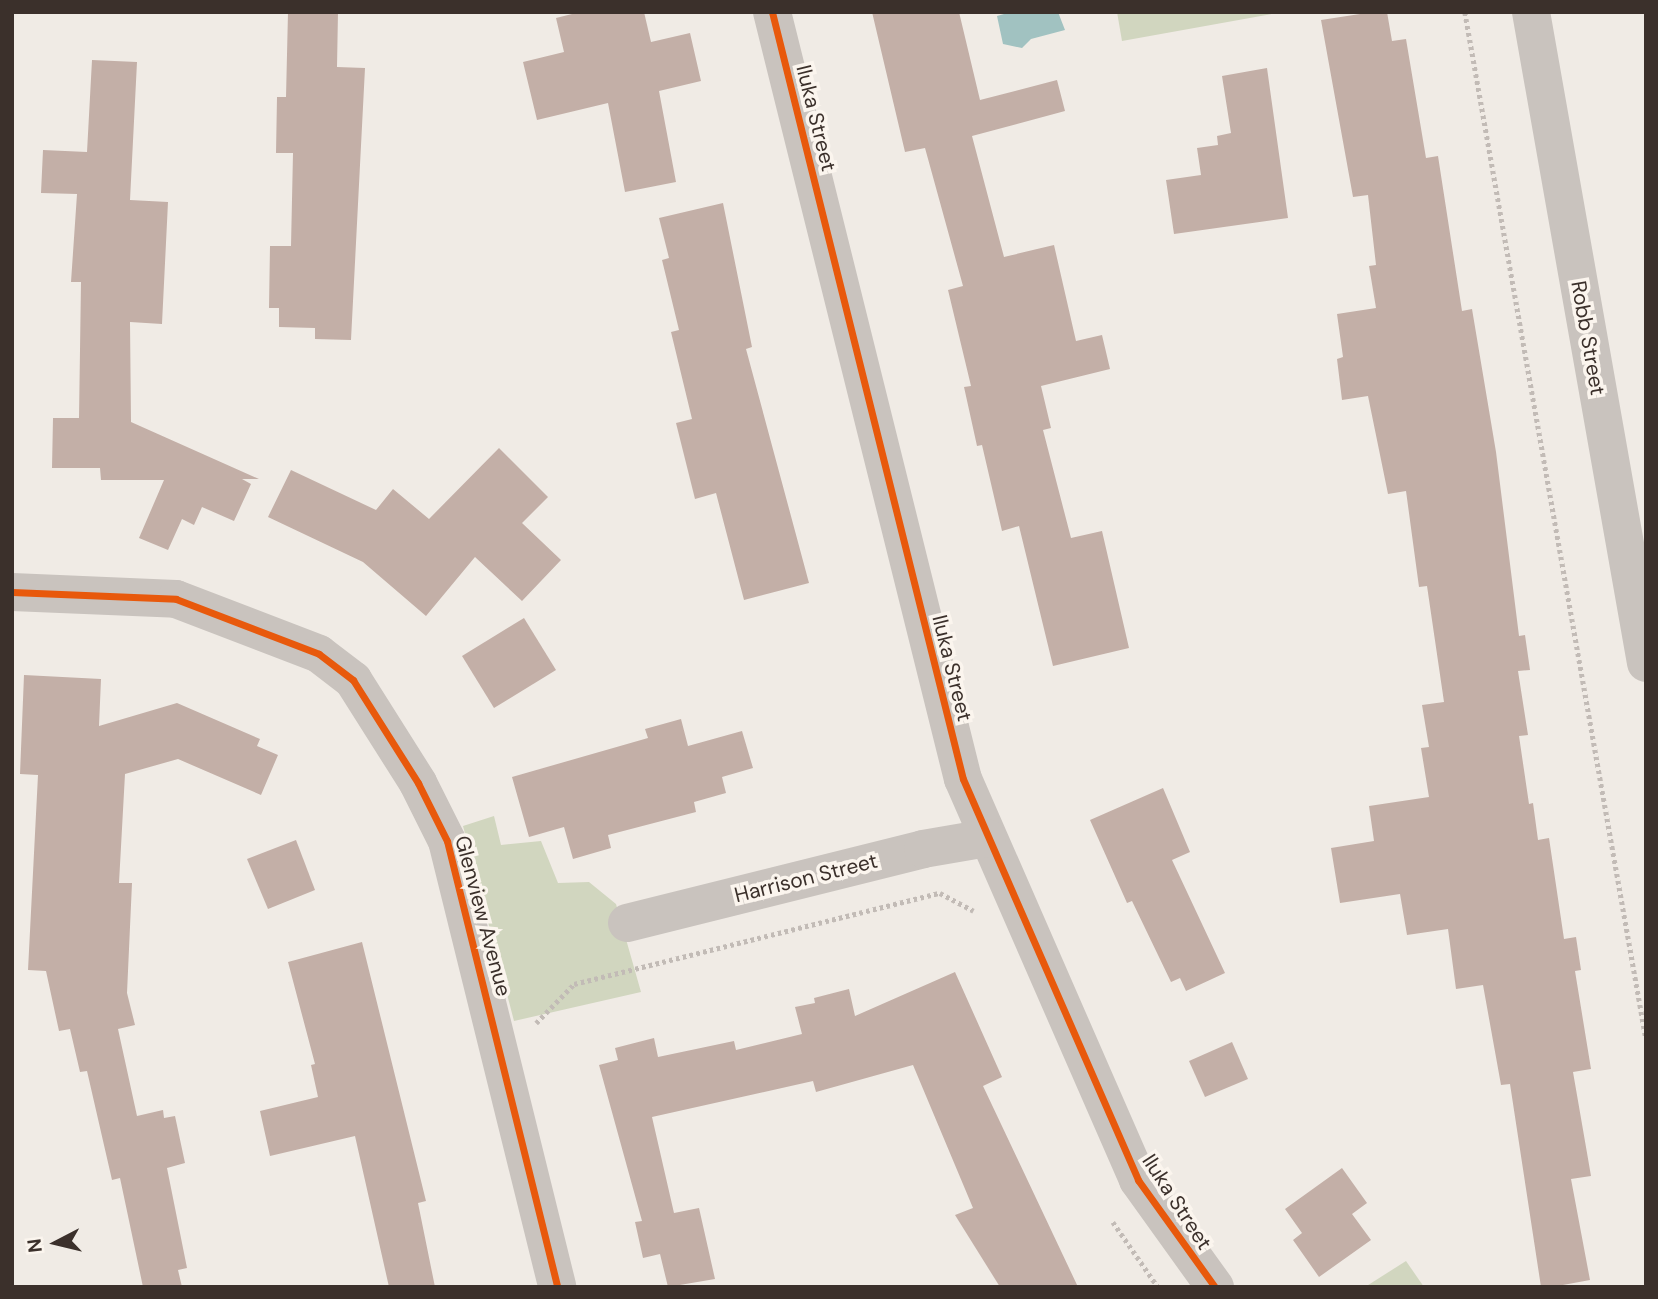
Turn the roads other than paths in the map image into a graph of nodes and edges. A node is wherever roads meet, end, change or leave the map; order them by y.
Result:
1 (772, 12) edge
2 (1531, 12) edge
3 (12, 592) edge
4 (1646, 663) edge
5 (987, 838) junction
6 (627, 923) dead end
7 (557, 1287) edge
8 (1215, 1287) edge

1 - 5 street, Iluka Street
2 - 4 street, Robb Street
3 - 7 street, Glenview Avenue
5 - 6 street, Harrison Street
5 - 8 street, Iluka Street

